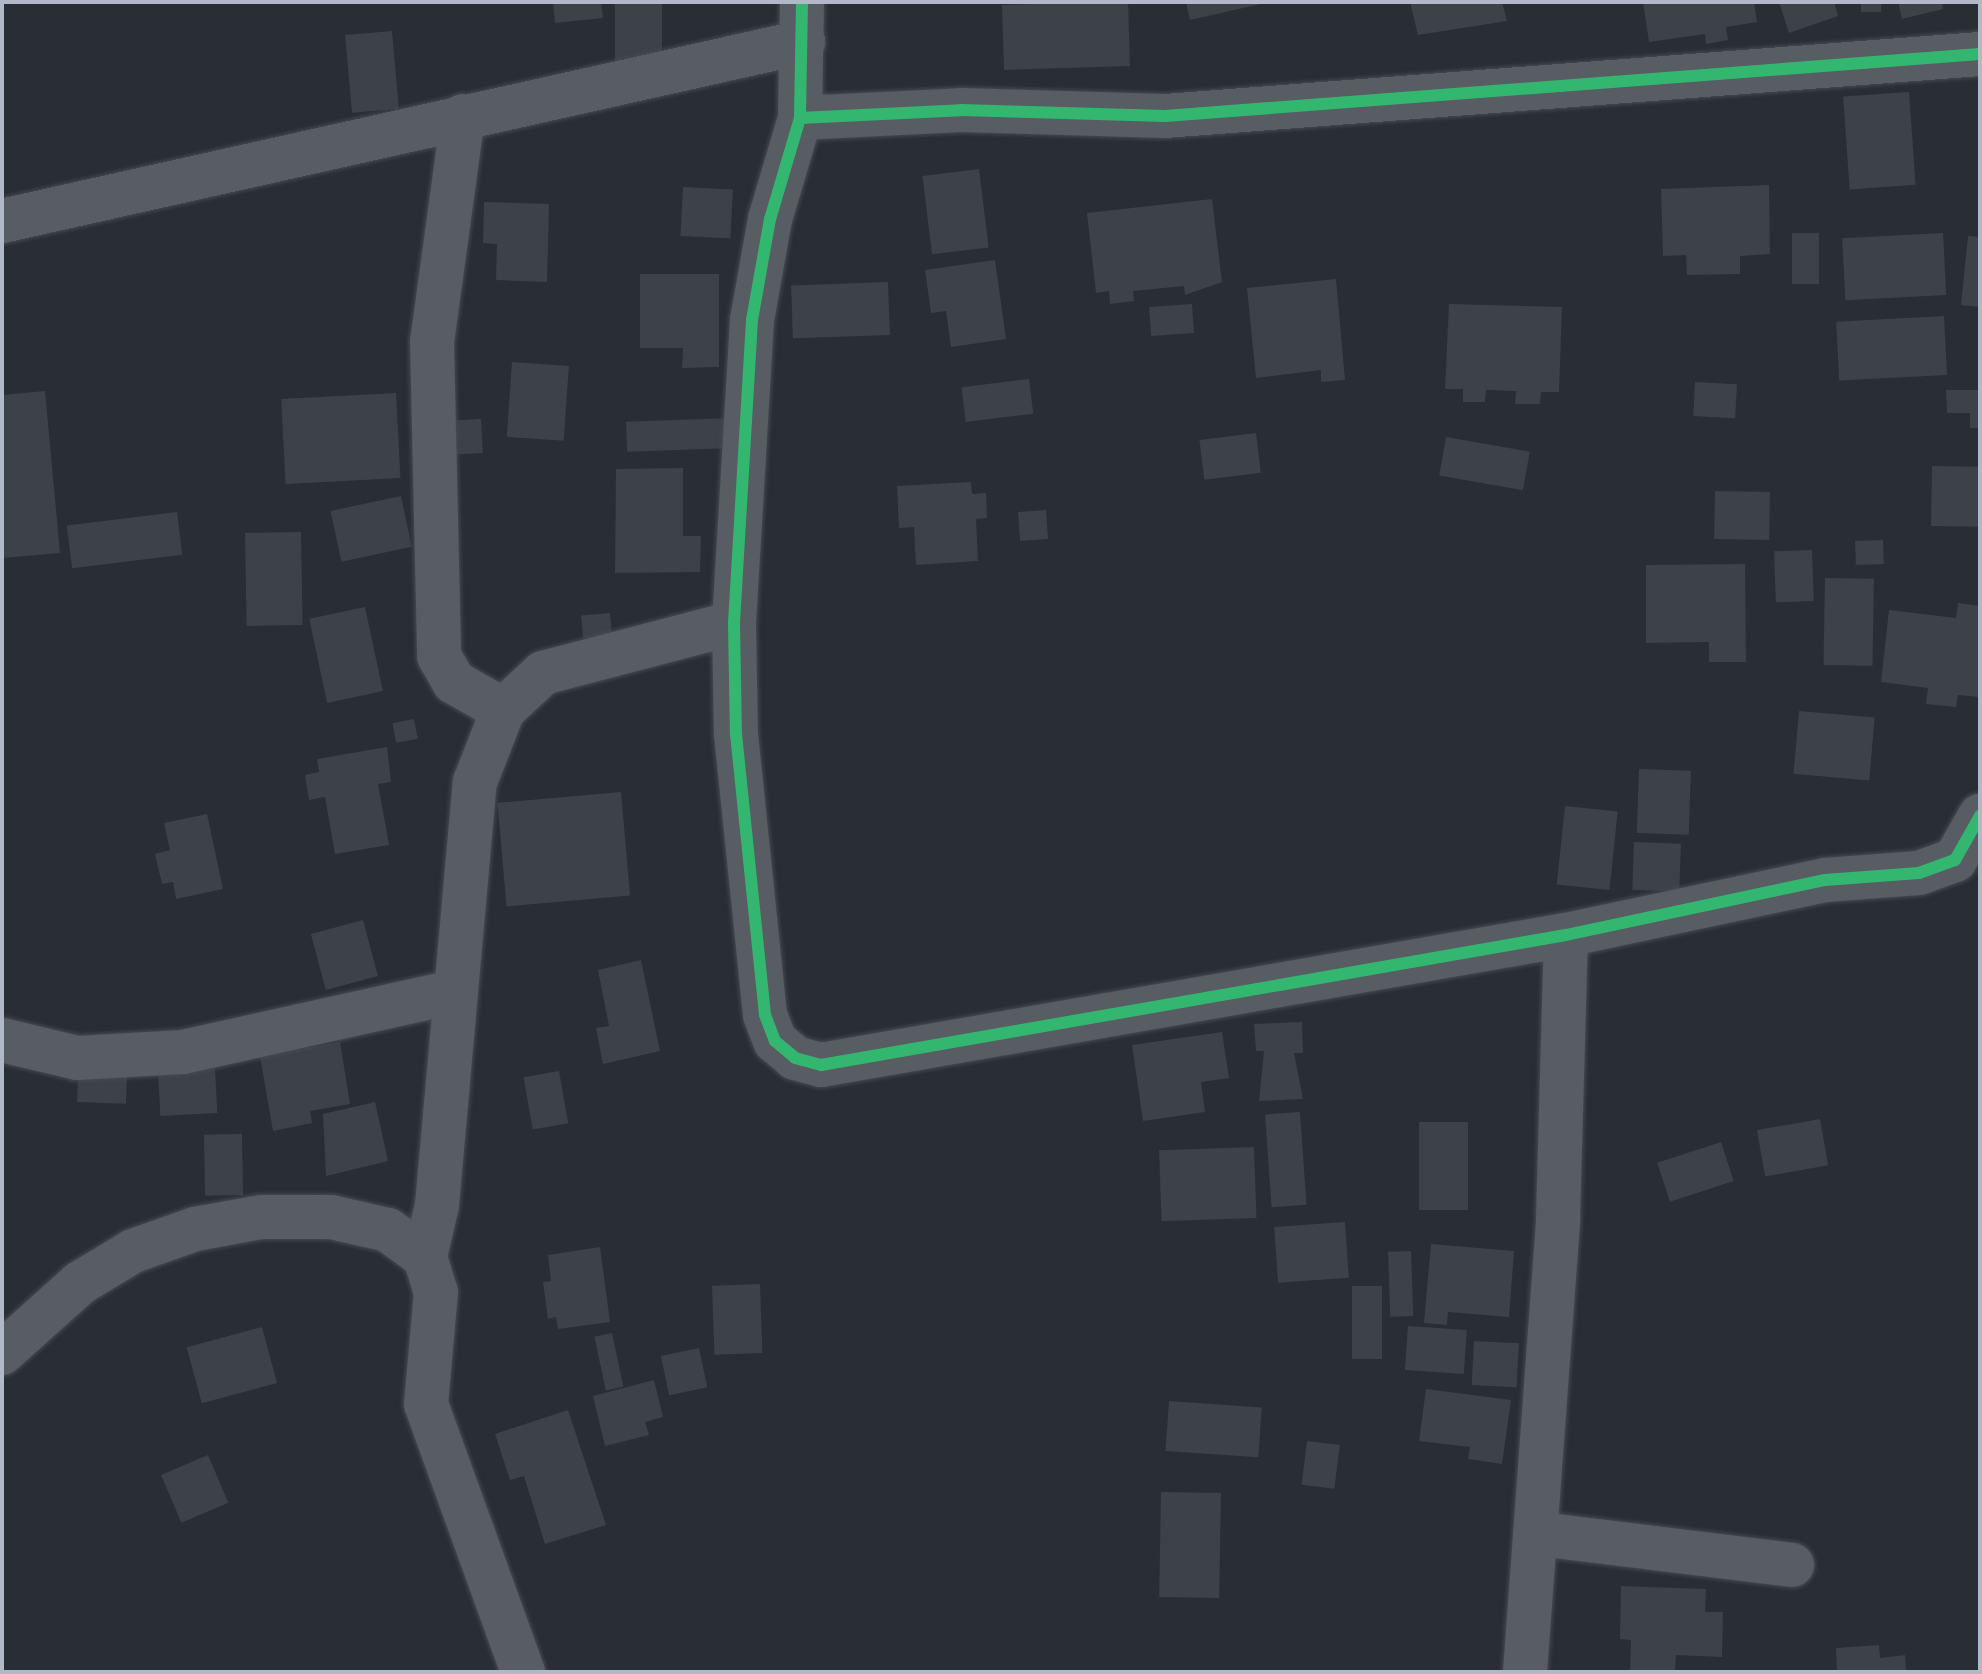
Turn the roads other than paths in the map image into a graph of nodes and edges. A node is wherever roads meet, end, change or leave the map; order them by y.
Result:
1 (802, 22) edge
2 (1980, 54) edge
3 (463, 116) junction
4 (800, 118) junction
5 (2, 221) edge
6 (734, 623) junction
7 (503, 710) junction
8 (1980, 816) edge
9 (1968, 859) edge
10 (1566, 935) junction
11 (454, 992) junction
12 (2, 1040) edge
13 (425, 1257) junction
14 (2, 1353) edge
15 (1540, 1534) junction
16 (1792, 1565) dead end
17 (523, 1672) edge
18 (1525, 1672) edge

1 - 3 street
1 - 4 street
2 - 4 street
3 - 5 street
3 - 7 street
4 - 6 street
6 - 7 street
6 - 10 street
7 - 11 street
8 - 9 street
9 - 10 street
10 - 15 street
11 - 12 street
11 - 13 street
13 - 14 street
13 - 17 street
15 - 16 street
15 - 18 street

